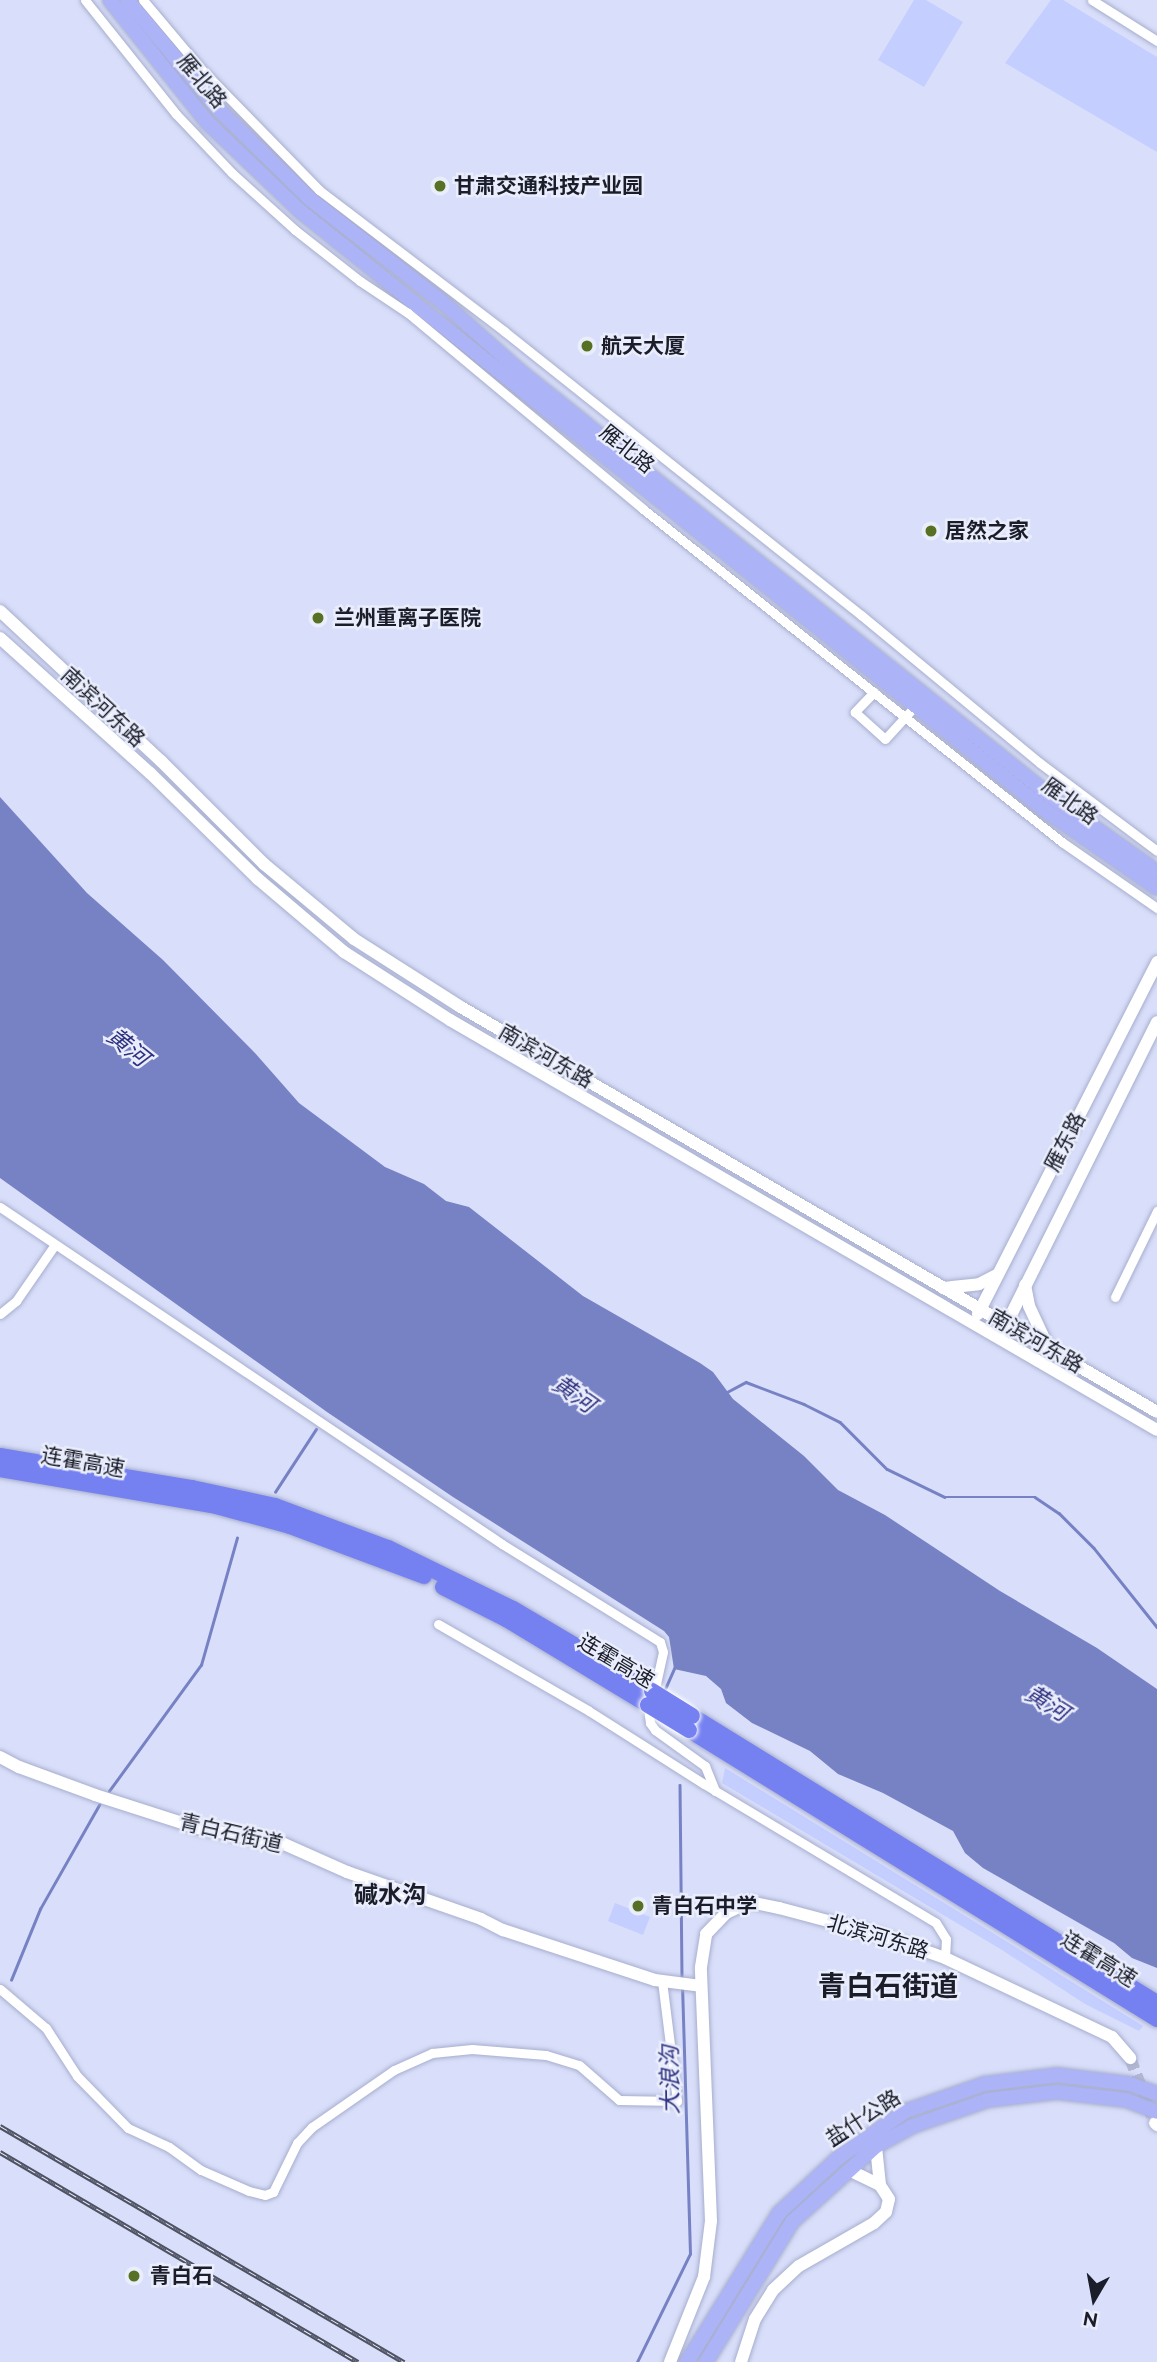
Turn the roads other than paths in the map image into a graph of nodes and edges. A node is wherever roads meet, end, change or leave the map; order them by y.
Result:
1 (85, 0) edge
2 (110, 0) edge
3 (127, 0) edge
4 (143, 0) edge
5 (1092, 0) edge
6 (1157, 41) edge
7 (0, 611) edge
8 (0, 638) edge
9 (874, 692) junction
10 (916, 705) junction
11 (905, 716) junction
12 (1157, 851) edge
13 (1157, 872) edge
14 (1157, 888) edge
15 (1157, 908) edge
16 (1157, 962) edge
17 (1157, 1022) edge
18 (639, 1109) junction
19 (628, 1121) junction
20 (0, 1207) edge
21 (1157, 1212) edge
22 (54, 1246) junction
23 (998, 1275) junction
24 (1025, 1285) junction
25 (943, 1288) junction
26 (1115, 1297) dead end
27 (980, 1309) junction
28 (0, 1314) edge
29 (974, 1323) junction
30 (1006, 1324) junction
31 (1000, 1337) junction
32 (1050, 1349) junction
33 (1157, 1412) edge
34 (1157, 1430) edge
35 (0, 1456) edge
36 (0, 1469) edge
37 (438, 1624) dead end
38 (650, 1698) junction
39 (691, 1723) junction
40 (0, 1757) edge
41 (715, 1791) junction
42 (945, 1958) junction
43 (666, 1981) junction
44 (696, 1985) junction
45 (0, 1989) edge
46 (1157, 2003) edge
47 (1157, 2019) edge
48 (1130, 2058) tunnel mouth
49 (1157, 2094) edge
50 (1156, 2120) edge
51 (876, 2146) junction
52 (849, 2170) junction
53 (880, 2185) junction
54 (670, 2362) edge
55 (687, 2362) edge
56 (706, 2362) edge
57 (741, 2362) edge

1 - 9 street
2 - 10 main road, 雁北路
3 - 13 main road, 雁北路
4 - 12 street
5 - 6 street
7 - 18 main road, 南滨河东路
8 - 19 main road, 南滨河东路
9 - 11 street
9 - 11 street
10 - 11 street
10 - 14 main road, 雁北路
11 - 15 street
16 - 23 main road, 雁东路
17 - 24 main road, 雁东路
18 - 19 main road
18 - 25 main road, 南滨河东路
19 - 29 main road, 南滨河东路
20 - 22 street
21 - 26 street
22 - 28 street
22 - 41 street
23 - 25 main road
23 - 27 main road, 雁东路
24 - 30 main road, 雁东路
24 - 32 main road
25 - 27 main road, 南滨河东路
27 - 29 main road, 雁东路
27 - 30 main road, 南滨河东路
29 - 31 main road, 南滨河东路
30 - 31 main road, 雁东路
30 - 32 main road, 南滨河东路
31 - 34 main road, 南滨河东路
32 - 33 main road, 南滨河东路
35 - 38 highway, 连霍高速
36 - 38 highway, 连霍高速
37 - 41 street
38 - 39 highway, 连霍高速, bridge
39 - 46 highway, 连霍高速
39 - 47 highway, 连霍高速
40 - 43 main road, 青白石街道
41 - 42 street
42 - 44 main road, 北滨河东路
42 - 48 main road, 北滨河东路
43 - 44 main road, 青白石街道
43 - 45 street
44 - 54 main road
49 - 55 main road, 盐什公路
50 - 51 main road, 盐什公路
51 - 52 main road, 盐什公路
51 - 53 main road
52 - 53 main road
52 - 56 main road, 盐什公路
53 - 57 main road

